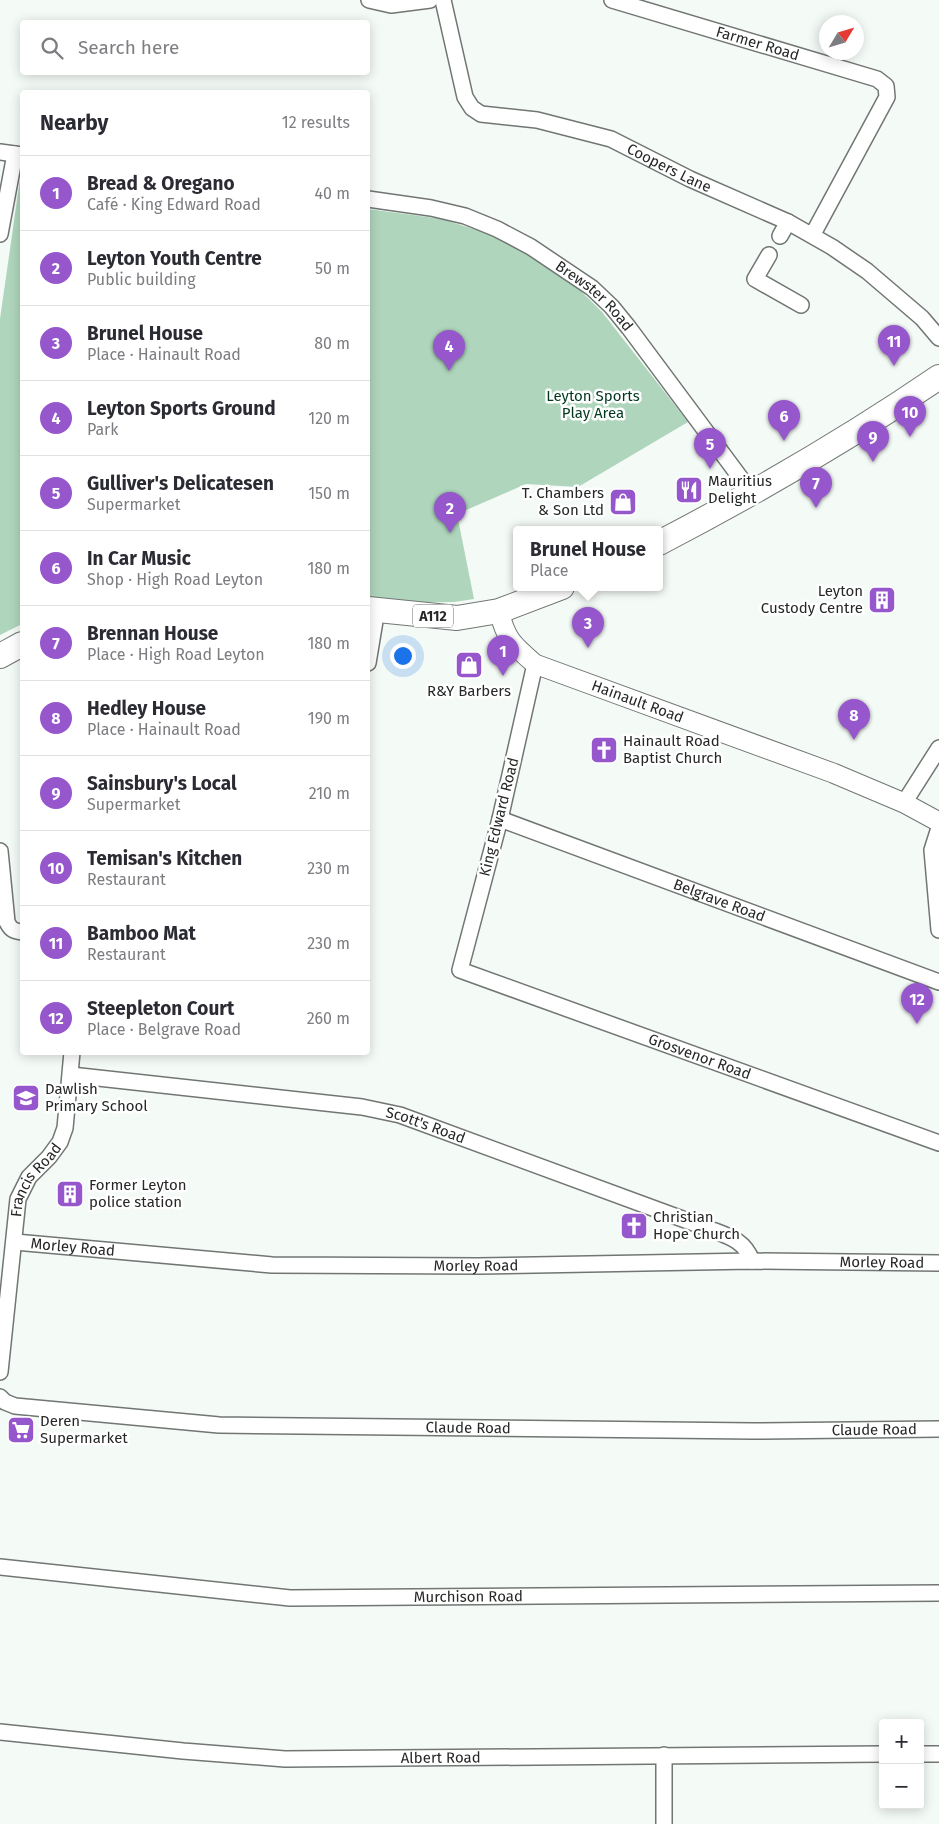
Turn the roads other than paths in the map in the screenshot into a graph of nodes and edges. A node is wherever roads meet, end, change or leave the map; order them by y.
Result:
1 (369, 0) edge
2 (430, 0) edge
3 (443, 0) edge
4 (612, 0) edge
5 (12, 154) edge
6 (370, 199) edge
7 (788, 222) junction
8 (0, 234) edge
9 (813, 234) junction
10 (780, 236) dead end
11 (769, 255) dead end
12 (801, 305) dead end
13 (939, 338) edge
14 (939, 377) edge
15 (751, 492) junction
16 (663, 541) edge
17 (552, 591) edge
18 (372, 609) edge
19 (499, 611) junction
20 (370, 636) edge
21 (20, 645) edge
22 (0, 656) edge
23 (535, 664) junction
24 (939, 748) edge
25 (904, 803) junction
26 (500, 819) junction
27 (939, 822) edge
28 (939, 828) edge
29 (0, 851) edge
30 (939, 930) edge
31 (20, 932) edge
32 (460, 970) joint
33 (939, 982) edge
34 (72, 1055) edge
35 (71, 1076) junction
36 (939, 1143) edge
37 (15, 1242) junction
38 (752, 1261) junction
39 (939, 1263) edge
40 (0, 1372) edge
41 (1, 1399) edge
42 (939, 1429) edge
43 (0, 1567) edge
44 (939, 1593) edge
45 (0, 1732) edge
46 (879, 1754) edge
47 (924, 1754) edge
48 (939, 1754) edge
49 (664, 1755) junction
50 (664, 1824) edge

1 - 2 street
3 - 7 street, Coopers Lane
4 - 9 street, Farmer Road
5 - 8 street
6 - 15 street, Brewster Road
7 - 9 street, Coopers Lane
7 - 10 street
9 - 13 street, Coopers Lane
11 - 12 street
14 - 15 main road
15 - 16 main road
17 - 19 main road, A112
18 - 19 main road, A112
18 - 20 street
19 - 23 street, Hainault Road
21 - 22 main road
23 - 25 street, Hainault Road
23 - 26 street, King Edward Road
24 - 25 street
25 - 27 street, Hainault Road
26 - 32 street, King Edward Road
26 - 33 street, Belgrave Road
28 - 30 street
29 - 31 street
32 - 36 street, Grosvenor Road
34 - 35 street, Francis Road
35 - 37 street, Francis Road
35 - 38 street, Scott's Road
37 - 38 street, Morley Road
37 - 40 street, Francis Road
38 - 39 street, Morley Road
41 - 42 street, Claude Road
43 - 44 street, Murchison Road
45 - 49 street, Albert Road
46 - 49 street, Albert Road
47 - 48 street
49 - 50 street

